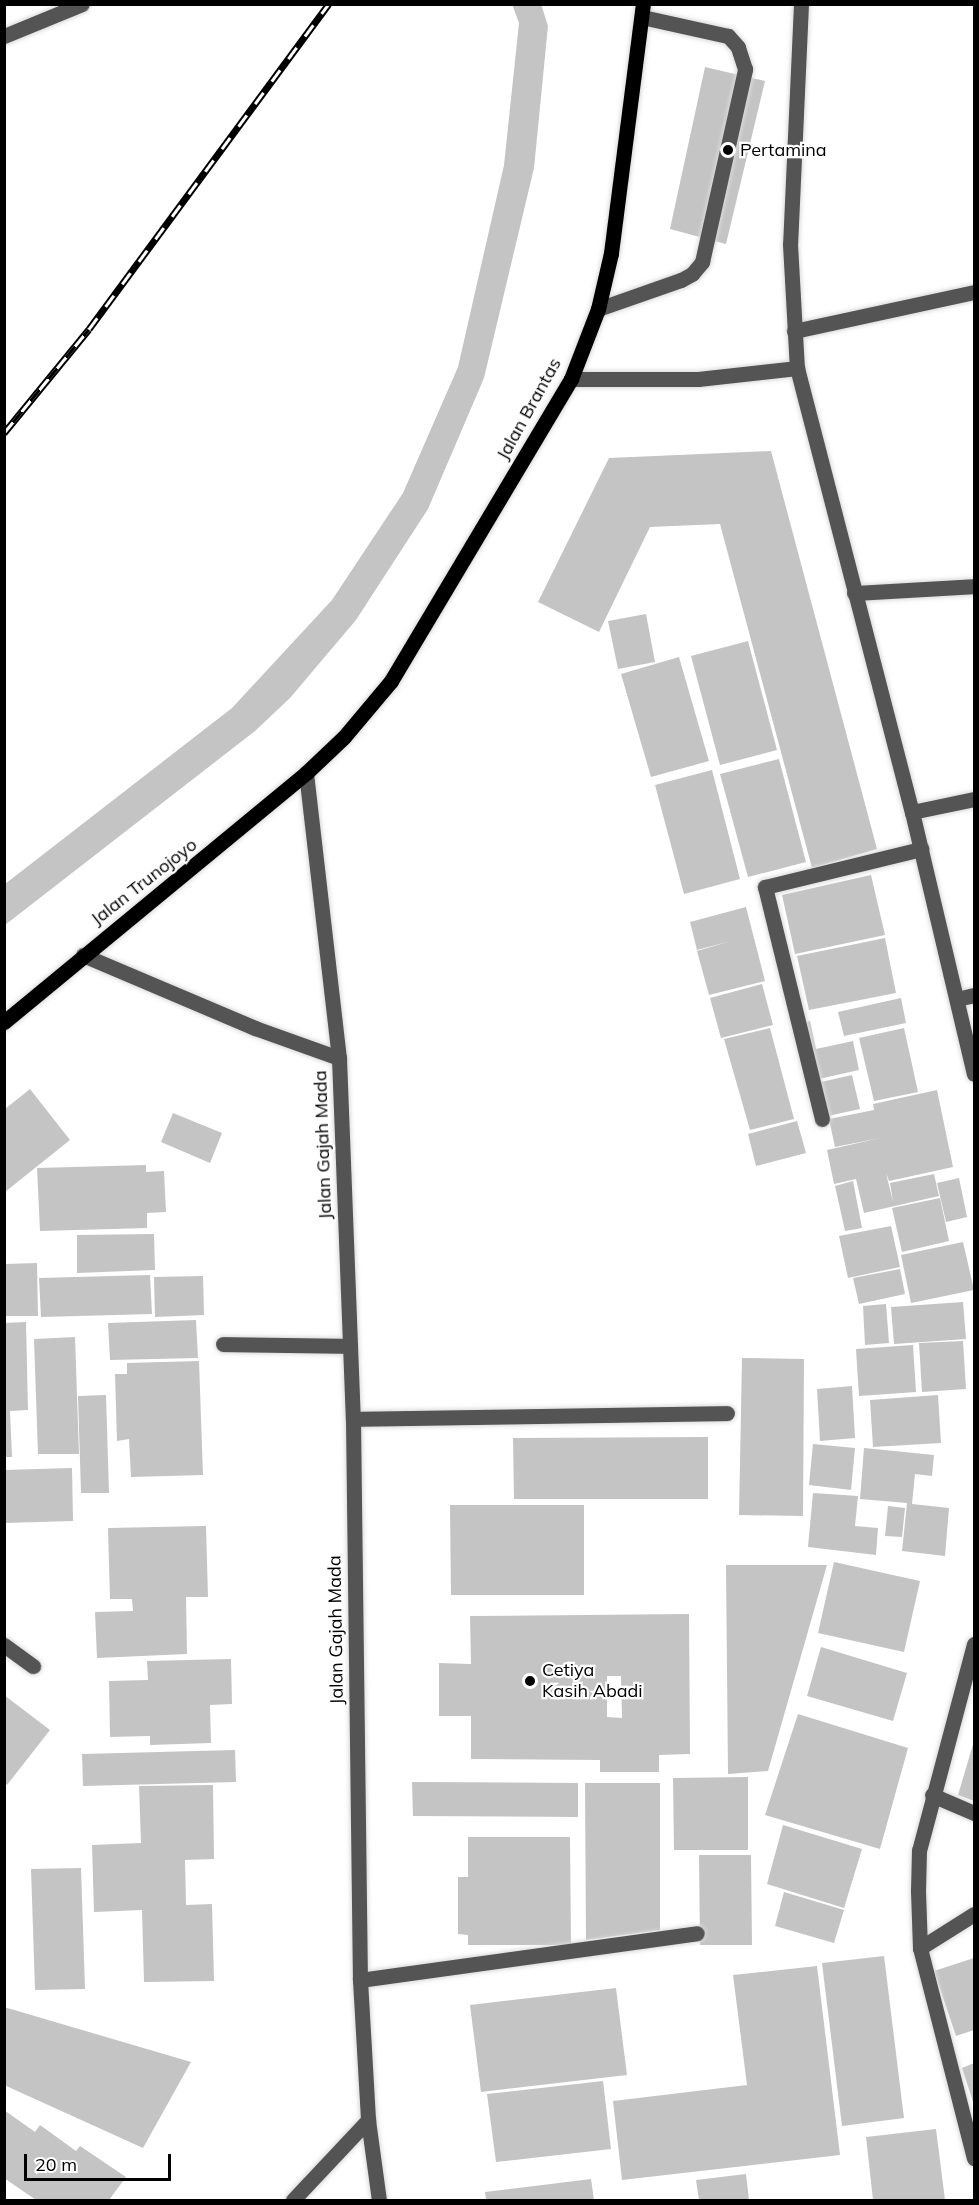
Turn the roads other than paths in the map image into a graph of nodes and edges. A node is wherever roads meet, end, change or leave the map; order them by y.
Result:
1 (82, 4) edge
2 (801, 4) edge
3 (642, 11) edge
4 (4, 36) edge
5 (975, 292) edge
6 (598, 309) junction
7 (794, 331) junction
8 (797, 369) junction
9 (571, 379) junction
10 (975, 586) edge
11 (854, 593) junction
12 (306, 773) junction
13 (975, 799) edge
14 (912, 812) junction
15 (921, 849) junction
16 (83, 955) junction
17 (975, 995) edge
18 (957, 999) junction
19 (4, 1022) edge
20 (339, 1058) junction
21 (975, 1074) edge
22 (822, 1119) dead end
23 (223, 1344) dead end
24 (351, 1346) junction
25 (727, 1413) dead end
26 (353, 1419) junction
27 (975, 1644) edge
28 (4, 1646) edge
29 (33, 1666) dead end
30 (932, 1795) junction
31 (975, 1813) edge
32 (975, 1914) edge
33 (697, 1933) dead end
34 (920, 1948) junction
35 (360, 1980) junction
36 (368, 2120) junction
37 (975, 2158) edge
38 (293, 2200) edge
39 (380, 2200) edge

1 - 4 street
2 - 7 street
3 - 6 main road, Jalan Brantas
3 - 6 street
5 - 7 street
6 - 9 main road, Jalan Brantas
7 - 8 street
8 - 9 street
8 - 11 street
9 - 12 main road, Jalan Brantas
10 - 11 street
11 - 14 street
12 - 16 main road, Jalan Trunojoyo
12 - 20 street, Jalan Gajah Mada
13 - 14 street
14 - 15 street
15 - 18 street
15 - 22 street
16 - 19 main road, Jalan Trunojoyo
16 - 20 street, Jalan Gajah Mada
17 - 18 street
18 - 21 street
20 - 24 street, Jalan Gajah Mada
23 - 24 street
24 - 26 street, Jalan Gajah Mada
25 - 26 street
26 - 35 street, Jalan Gajah Mada
27 - 30 street
28 - 29 street
30 - 31 street
30 - 34 street
32 - 34 street
33 - 35 street
34 - 37 street
35 - 36 street, Jalan Gajah Mada
36 - 38 street
36 - 39 street, Jalan Gajah Mada

